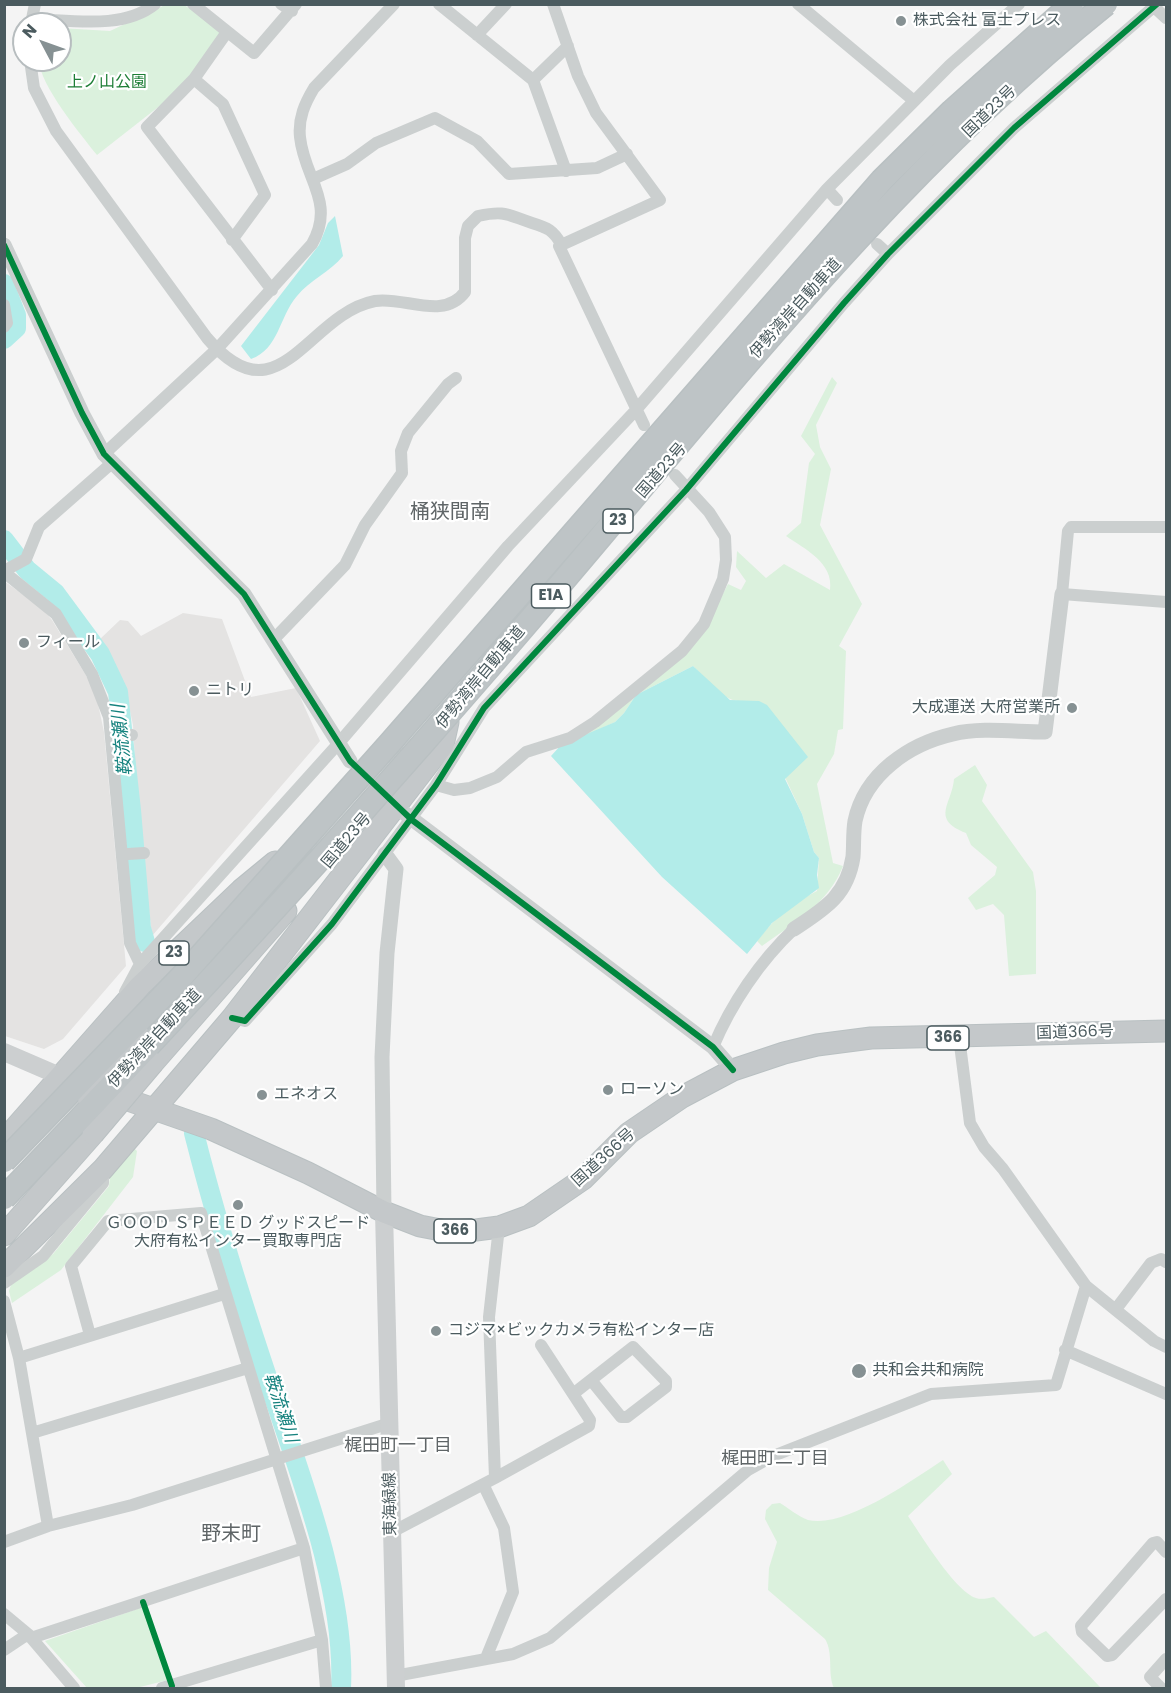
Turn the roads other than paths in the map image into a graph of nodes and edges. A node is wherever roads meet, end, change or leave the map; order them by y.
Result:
1 (155, 4) edge
2 (193, 4) edge
3 (394, 4) edge
4 (439, 4) edge
5 (506, 4) edge
6 (553, 4) edge
7 (798, 4) edge
8 (1019, 4) edge
9 (1071, 4) edge
10 (1106, 4) edge
11 (1111, 4) edge
12 (1153, 5) edge
13 (290, 7) edge
14 (1167, 18) edge
15 (72, 22) edge
16 (227, 32) junction
17 (477, 35) junction
18 (568, 46) junction
19 (32, 72) edge
20 (194, 79) junction
21 (533, 80) junction
22 (913, 100) junction
23 (627, 154) junction
24 (566, 171) junction
25 (313, 179) junction
26 (827, 189) junction
27 (837, 200) dead end
28 (232, 240) junction
29 (561, 244) junction
30 (877, 244) dead end
31 (4, 245) edge
32 (888, 254) junction
33 (272, 290) junction
34 (4, 305) edge
35 (4, 327) edge
36 (217, 349) junction
37 (456, 378) dead end
38 (635, 411) junction
39 (644, 425) dead end
40 (109, 458) junction
41 (675, 475) dead end
42 (686, 490) junction
43 (1167, 527) edge
44 (5, 571) edge
45 (1062, 594) junction
46 (1167, 602) edge
47 (275, 638) junction
48 (448, 722) junction
49 (132, 735) dead end
50 (116, 736) dead end
51 (338, 744) junction
52 (350, 761) dead end
53 (436, 785) junction
54 (395, 806) dead end
55 (412, 819) junction
56 (298, 842) junction
57 (144, 853) dead end
58 (128, 854) dead end
59 (385, 854) junction
60 (794, 929) joint
61 (140, 964) junction
62 (112, 1018) junction
63 (232, 1018) junction
64 (1167, 1031) edge
65 (959, 1037) junction
66 (713, 1047) junction
67 (4, 1052) edge
68 (733, 1070) junction
69 (62, 1077) junction
70 (152, 1109) junction
71 (10, 1134) edge
72 (4, 1150) edge
73 (4, 1161) edge
74 (103, 1169) junction
75 (4, 1197) edge
76 (384, 1212) junction
77 (499, 1227) junction
78 (4, 1235) edge
79 (1167, 1262) edge
80 (4, 1267) edge
81 (4, 1283) edge
82 (1086, 1286) junction
83 (224, 1294) junction
84 (4, 1301) edge
85 (1116, 1309) junction
86 (90, 1335) junction
87 (541, 1345) dead end
88 (1167, 1347) edge
89 (1065, 1350) junction
90 (19, 1358) junction
91 (248, 1368) junction
92 (591, 1380) junction
93 (573, 1394) junction
94 (1167, 1394) edge
95 (390, 1423) junction
96 (32, 1433) junction
97 (287, 1455) junction
98 (495, 1478) junction
99 (484, 1486) junction
100 (48, 1526) junction
101 (392, 1532) junction
102 (4, 1542) edge
103 (304, 1548) junction
104 (1167, 1552) edge
105 (1167, 1599) edge
106 (4, 1614) edge
107 (30, 1636) junction
108 (322, 1640) junction
109 (4, 1650) edge
110 (486, 1658) junction
111 (1167, 1659) edge
112 (396, 1682) edge
113 (74, 1689) edge
114 (162, 1689) edge
115 (326, 1689) edge
116 (1161, 1689) edge

1 - 15 street
2 - 16 street
3 - 25 street
4 - 17 street
5 - 17 street
6 - 18 street
7 - 22 street
8 - 22 street
9 - 56 highway, 国道23号 / 23
9 - 73 highway, 伊勢湾岸自動車道 / E1A, bridge
10 - 75 highway, 伊勢湾岸自動車道 / E1A, bridge
11 - 48 highway, 国道23号 / 23
12 - 14 street
12 - 32 street
13 - 16 street
16 - 20 street
17 - 21 street
18 - 21 street
18 - 23 street
19 - 36 street
20 - 28 street
20 - 28 street
21 - 24 street
22 - 26 street
23 - 24 street
23 - 29 street
24 - 25 street
25 - 33 street
26 - 27 street
26 - 38 street
28 - 33 street
29 - 36 street
29 - 38 street
30 - 32 street
31 - 40 street
32 - 42 street
33 - 36 street
34 - 35 street
36 - 40 street
37 - 47 street
38 - 39 street
38 - 51 street
40 - 44 street
40 - 47 street
41 - 42 street
42 - 53 street
42 - 53 street
43 - 45 street
44 - 61 street
45 - 46 street
45 - 60 street
47 - 51 street
48 - 63 highway
48 - 78 highway, 国道23号 / 23, bridge
49 - 50 street
51 - 52 street
51 - 61 street
53 - 55 street
54 - 55 street
55 - 59 street
55 - 66 street
56 - 62 highway, 23
56 - 75 highway, 国道23号 / 23, bridge
57 - 58 street
59 - 63 street
59 - 76 street
60 - 66 street
61 - 62 street
62 - 69 highway, 23
63 - 70 highway
64 - 65 highway, 国道366号 / 366
65 - 68 highway, 国道366号 / 366
65 - 82 street
66 - 68 street
67 - 69 main road
68 - 77 highway, 国道366号 / 366
69 - 70 highway, 国道366号 / 366
69 - 71 highway
70 - 74 highway
70 - 76 highway, 国道366号 / 366
71 - 72 highway
74 - 80 highway
74 - 81 street
76 - 77 highway, 国道366号 / 366
76 - 95 main road, 東海緑線
77 - 98 street
79 - 85 street
82 - 85 street
82 - 89 street
83 - 86 street
83 - 86 street
83 - 91 street
84 - 90 street
85 - 88 street
86 - 90 street
87 - 93 street
89 - 94 street
89 - 110 street
90 - 96 street
91 - 96 street
91 - 97 street
92 - 92 street
92 - 93 street
93 - 98 street
95 - 97 street
95 - 101 main road, 東海緑線
96 - 100 street
97 - 100 street
97 - 103 street
98 - 99 street
99 - 101 street
99 - 110 street
100 - 102 street
101 - 112 main road, 東海緑線
103 - 107 street
103 - 108 street
104 - 105 street
106 - 107 street
107 - 109 street
107 - 113 street
108 - 114 street
108 - 115 street
110 - 112 street
111 - 116 street

